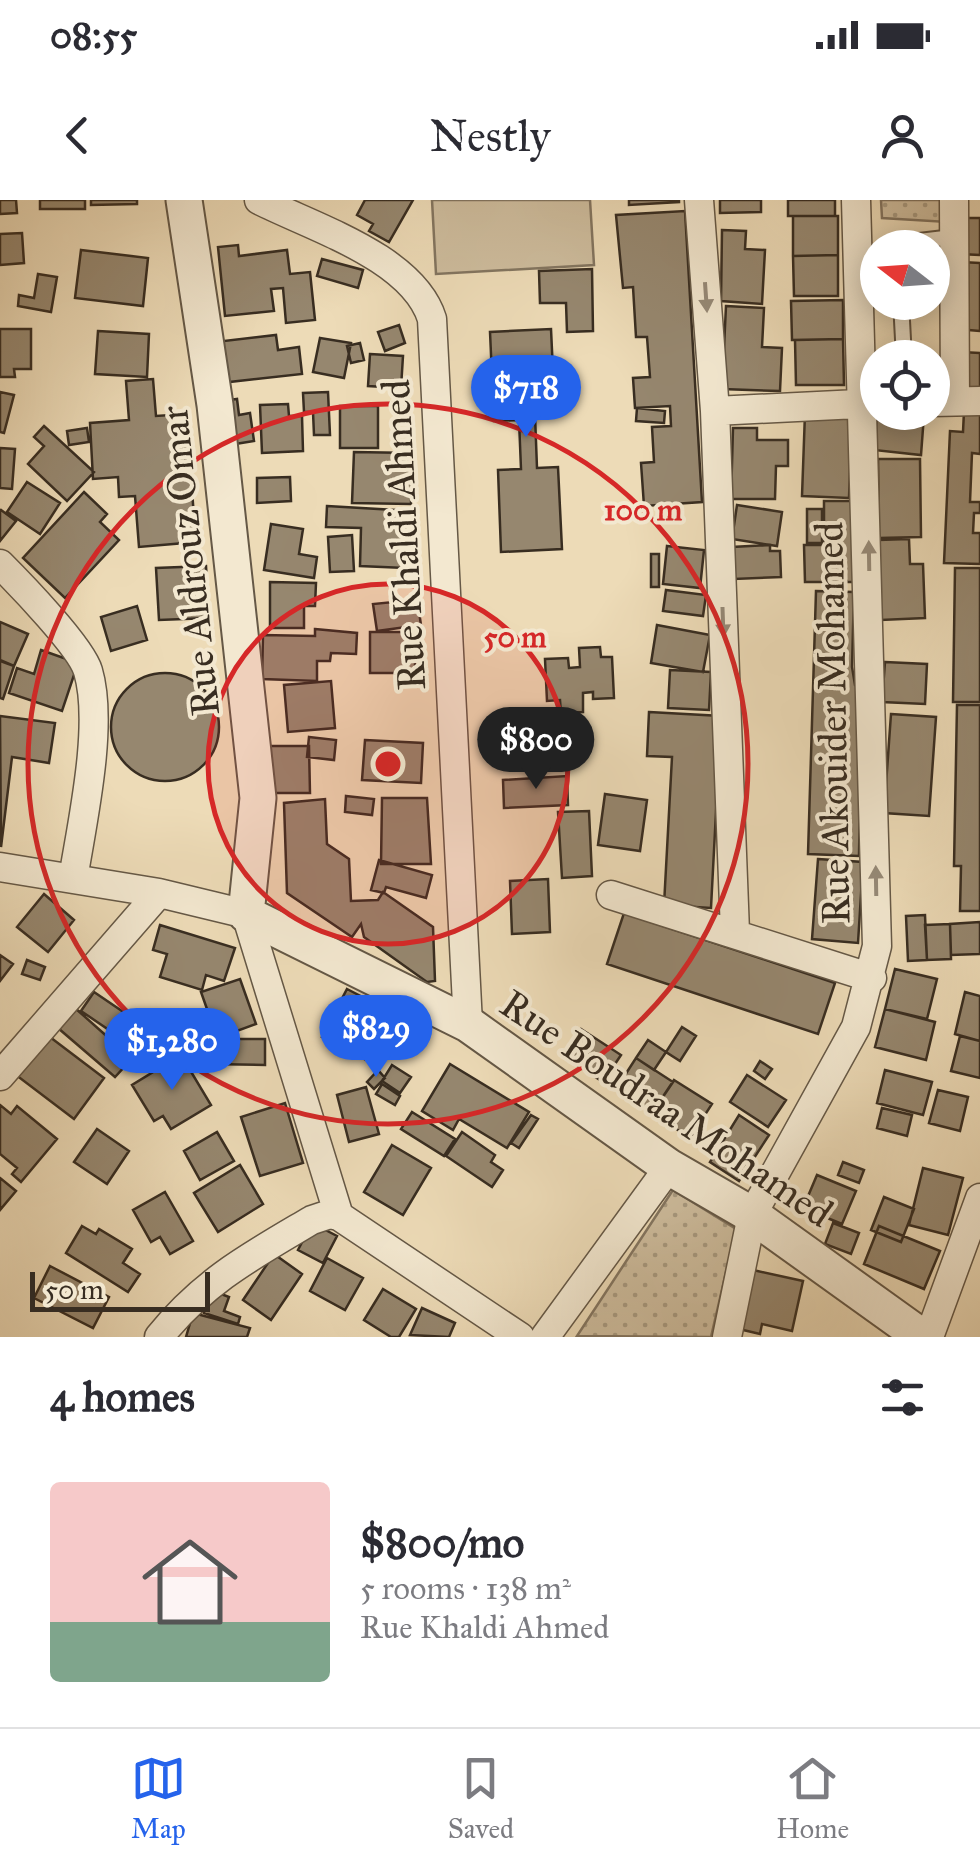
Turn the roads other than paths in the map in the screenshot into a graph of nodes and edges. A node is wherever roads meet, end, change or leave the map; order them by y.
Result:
1 (184, 200) edge
2 (259, 200) edge
3 (699, 200) edge
4 (856, 200) edge
5 (954, 200) edge
6 (950, 238) edge
7 (953, 238) junction
8 (866, 340) edge
9 (956, 401) edge
10 (860, 404) edge
11 (714, 411) junction
12 (871, 430) edge
13 (0, 564) edge
14 (0, 867) edge
15 (74, 879) junction
16 (158, 893) junction
17 (611, 895) dead end
18 (246, 914) junction
19 (734, 932) junction
20 (872, 978) junction
21 (468, 1024) junction
22 (0, 1076) edge
23 (669, 1167) junction
24 (980, 1198) edge
25 (752, 1215) junction
26 (339, 1216) junction
27 (159, 1337) edge
28 (520, 1337) edge
29 (544, 1337) edge
30 (727, 1337) edge
31 (925, 1337) edge

1 - 18 street, Rue Aldrouz Omar
2 - 21 street, Rue Khaldi Ahmed
3 -> 11 street
4 - 8 street, Rue Akouider Mohamed
5 - 7 street
6 - 7 lane
7 - 9 street
10 - 11 street
11 -> 19 street
20 -> 12 street, Rue Akouider Mohamed
13 - 15 street
14 - 15 street
15 - 16 street
16 - 18 street
16 - 22 street
17 - 19 street
18 - 21 street, Rue Boudraa Mohamed
18 - 26 street
19 - 20 street
20 - 25 street, Rue Akouider Mohamed
21 - 23 street, Rue Boudraa Mohamed
23 - 25 street, Rue Boudraa Mohamed
23 - 29 street
24 - 31 street
25 - 30 street, Rue Akouider Mohamed
25 - 31 street, Rue Boudraa Mohamed
26 - 27 street
26 - 28 street

